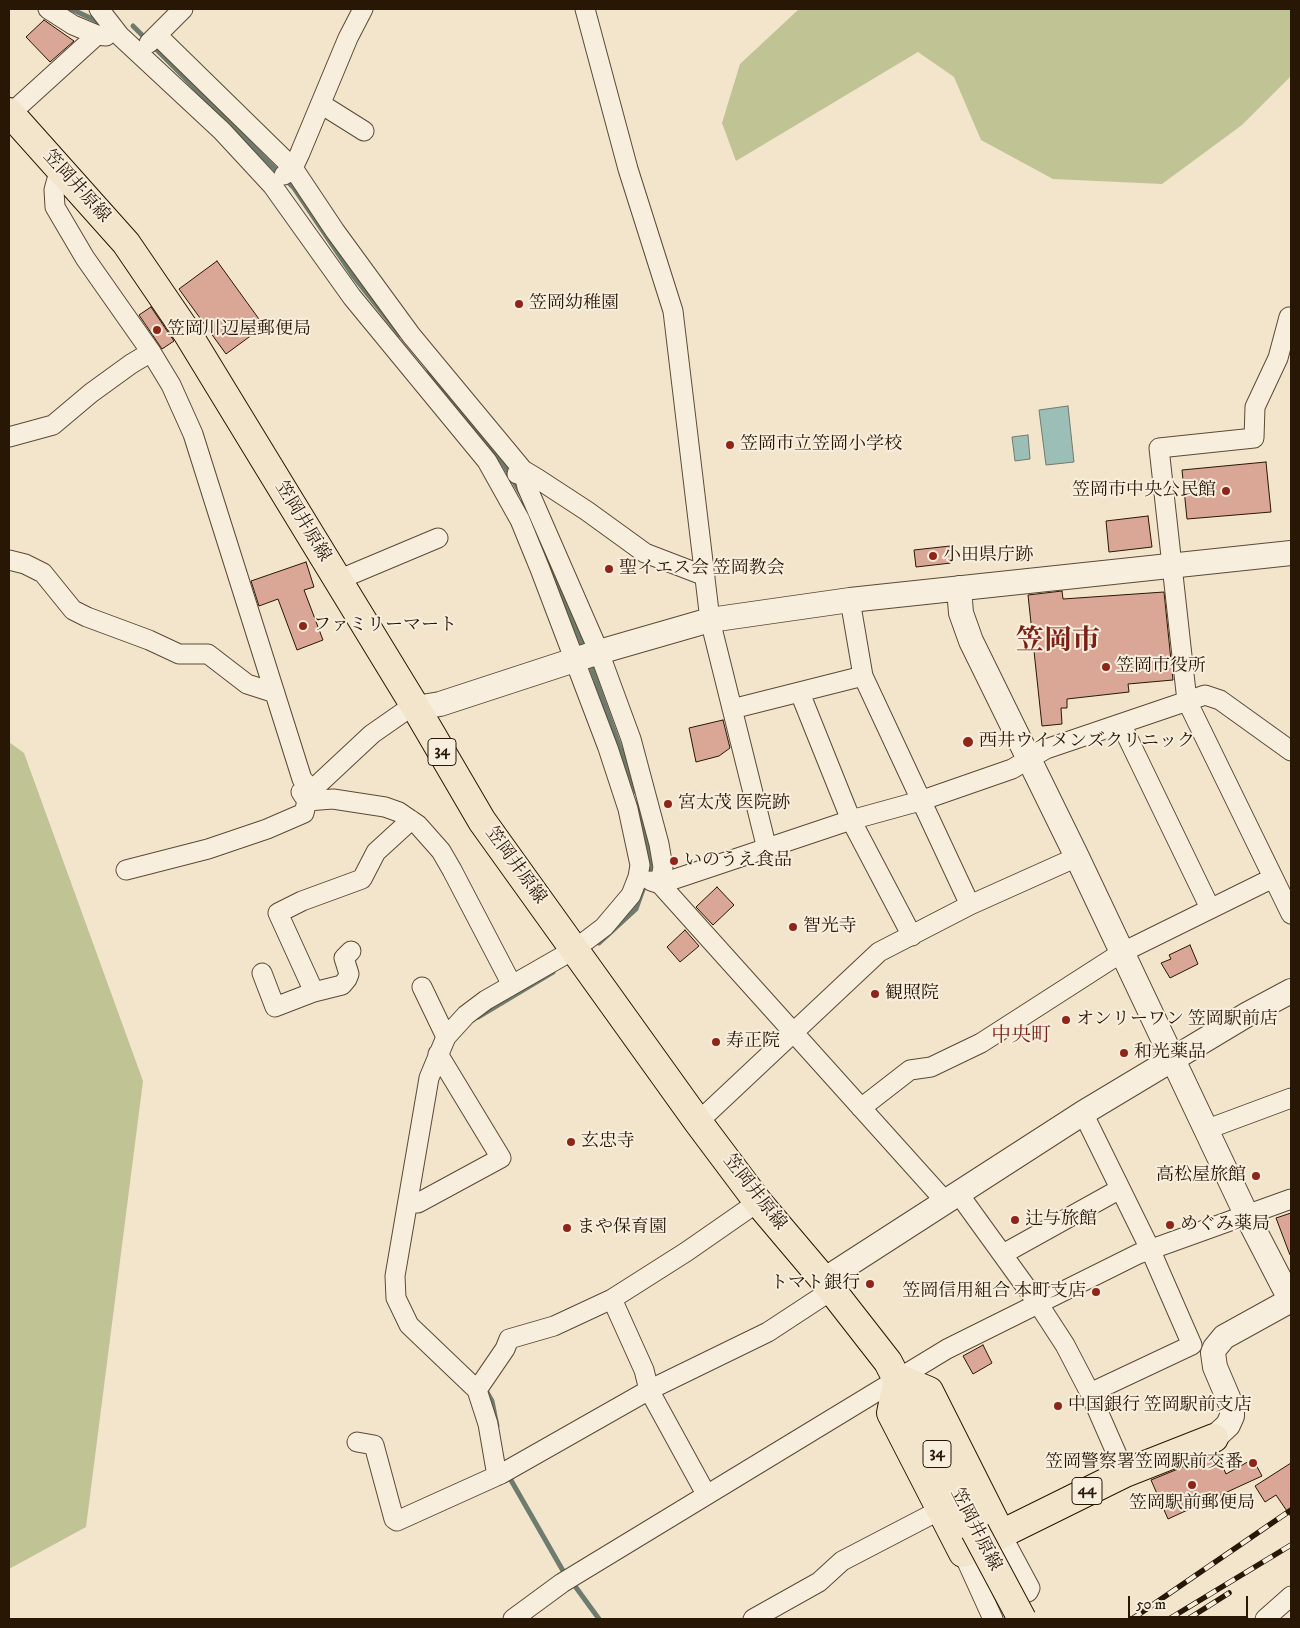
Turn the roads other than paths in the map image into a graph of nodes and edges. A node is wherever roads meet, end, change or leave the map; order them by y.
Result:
1 (48, 9) edge
2 (99, 9) edge
3 (183, 9) edge
4 (363, 9) edge
5 (585, 9) edge
6 (97, 35) junction
7 (120, 36) junction
8 (149, 44) junction
9 (320, 104) junction
10 (9, 113) edge
11 (364, 131) dead end
12 (60, 168) junction
13 (282, 177) junction
14 (1289, 317) dead end
15 (402, 341) junction
16 (151, 352) junction
17 (456, 404) junction
18 (9, 437) edge
19 (512, 477) junction
20 (438, 538) dead end
21 (1291, 553) edge
22 (9, 560) edge
23 (550, 565) junction
24 (1172, 567) junction
25 (705, 576) junction
26 (338, 580) junction
27 (959, 588) junction
28 (850, 600) junction
29 (710, 620) junction
30 (586, 657) junction
31 (863, 676) junction
32 (275, 693) junction
33 (800, 693) junction
34 (1187, 701) junction
35 (416, 708) junction
36 (732, 709) junction
37 (1121, 724) junction
38 (619, 744) junction
39 (1291, 751) edge
40 (1028, 760) junction
41 (309, 792) junction
42 (920, 801) junction
43 (411, 820) junction
44 (851, 820) junction
45 (767, 849) junction
46 (1076, 857) junction
47 (126, 870) dead end
48 (1273, 878) junction
49 (648, 881) junction
50 (970, 905) junction
51 (1210, 908) junction
52 (1291, 914) edge
53 (912, 936) junction
54 (575, 949) junction
55 (351, 951) dead end
56 (1122, 953) junction
57 (262, 973) dead end
58 (512, 984) junction
59 (422, 988) dead end
60 (314, 992) junction
61 (1291, 992) edge
62 (794, 1033) junction
63 (446, 1037) junction
64 (1172, 1059) junction
65 (442, 1062) junction
66 (1291, 1098) edge
67 (861, 1108) junction
68 (1083, 1113) junction
69 (698, 1122) junction
70 (1205, 1130) junction
71 (1120, 1189) junction
72 (952, 1197) junction
73 (1291, 1199) edge
74 (758, 1202) junction
75 (412, 1203) junction
76 (1247, 1216) junction
77 (1150, 1249) junction
78 (1003, 1254) junction
79 (828, 1285) junction
80 (612, 1299) junction
81 (1291, 1300) edge
82 (1039, 1305) junction
83 (1203, 1349) junction
84 (898, 1378) junction
85 (480, 1386) junction
86 (649, 1390) junction
87 (1090, 1393) junction
88 (1214, 1438) joint
89 (357, 1442) dead end
90 (504, 1473) junction
91 (1125, 1473) junction
92 (706, 1494) junction
93 (940, 1510) junction
94 (980, 1540) junction
95 (1028, 1592) dead end
96 (1291, 1596) edge
97 (513, 1619) edge
98 (752, 1619) edge
99 (993, 1619) edge
100 (1022, 1619) edge
101 (1265, 1619) edge

1 - 6 street
2 - 7 street
3 - 8 street
4 - 9 street
5 - 25 street
6 - 7 street
6 - 10 street
7 - 8 street
8 - 13 street
8 - 13 street
9 - 11 street
9 - 13 street
10 - 12 main road, 笠岡井原線 / 34
12 - 16 street
12 - 26 main road, 笠岡井原線 / 34
13 - 15 street
13 - 15 street
14 - 24 street
15 - 17 street
16 - 18 street
16 - 32 street
17 - 19 street
17 - 19 street
19 - 23 street
19 - 23 street
19 - 25 street
20 - 26 street
21 - 24 street
22 - 32 street
23 - 30 street
24 - 27 street
24 - 34 street
25 - 29 street
26 - 35 main road, 笠岡井原線 / 34
27 - 28 street
27 - 40 street
28 - 29 street
28 - 31 street
29 - 30 street
29 - 36 street
30 - 35 street
30 - 38 street
30 - 38 street
31 - 33 street
31 - 42 street
32 - 41 street
33 - 36 street
33 - 44 street
34 - 37 street
34 - 39 street
34 - 48 street
35 - 41 street
35 - 54 main road, 笠岡井原線 / 34
36 - 45 street
37 - 40 street
37 - 51 street
38 - 49 street
40 - 42 street
40 - 46 street
41 - 43 street
41 - 47 street
42 - 44 street
42 - 50 street
43 - 58 street
43 - 60 street
44 - 45 street
44 - 53 street
45 - 49 street
46 - 50 street
46 - 56 street
48 - 51 street
48 - 52 street
49 - 54 street
49 - 62 street
50 - 53 street
51 - 56 street
53 - 62 street
54 - 58 street
54 - 69 main road, 笠岡井原線 / 34
55 - 60 street
56 - 64 street
56 - 67 street
57 - 60 street
58 - 63 street
59 - 63 street
61 - 64 street
62 - 67 street
62 - 69 street
63 - 65 street
64 - 68 street
64 - 70 street
65 - 75 street
65 - 75 street
66 - 70 street
67 - 72 street
68 - 71 street
68 - 72 street
69 - 74 main road, 笠岡井原線 / 34
70 - 76 street
71 - 77 street
71 - 78 street
72 - 78 street
72 - 79 street
73 - 76 street
74 - 79 main road, 笠岡井原線 / 34
74 - 80 street
75 - 85 street
76 - 77 street
76 - 81 street
77 - 82 street
77 - 83 street
78 - 82 street
79 - 84 main road, 笠岡井原線 / 34
79 - 86 street
80 - 85 street
80 - 86 street
81 - 83 street
82 - 84 street
82 - 87 street
83 - 87 street
83 - 88 street
84 - 92 street
84 - 93 main road
84 - 94 main road, 笠岡井原線 / 34
85 - 90 street
86 - 90 street
86 - 92 street
87 - 91 street
88 - 91 main road, 44
89 - 90 street
91 - 94 main road, 44
92 - 97 street
93 - 94 main road
93 - 98 street
94 - 95 street
94 - 99 street
94 - 100 main road, 笠岡井原線 / 34, bridge
96 - 101 street

